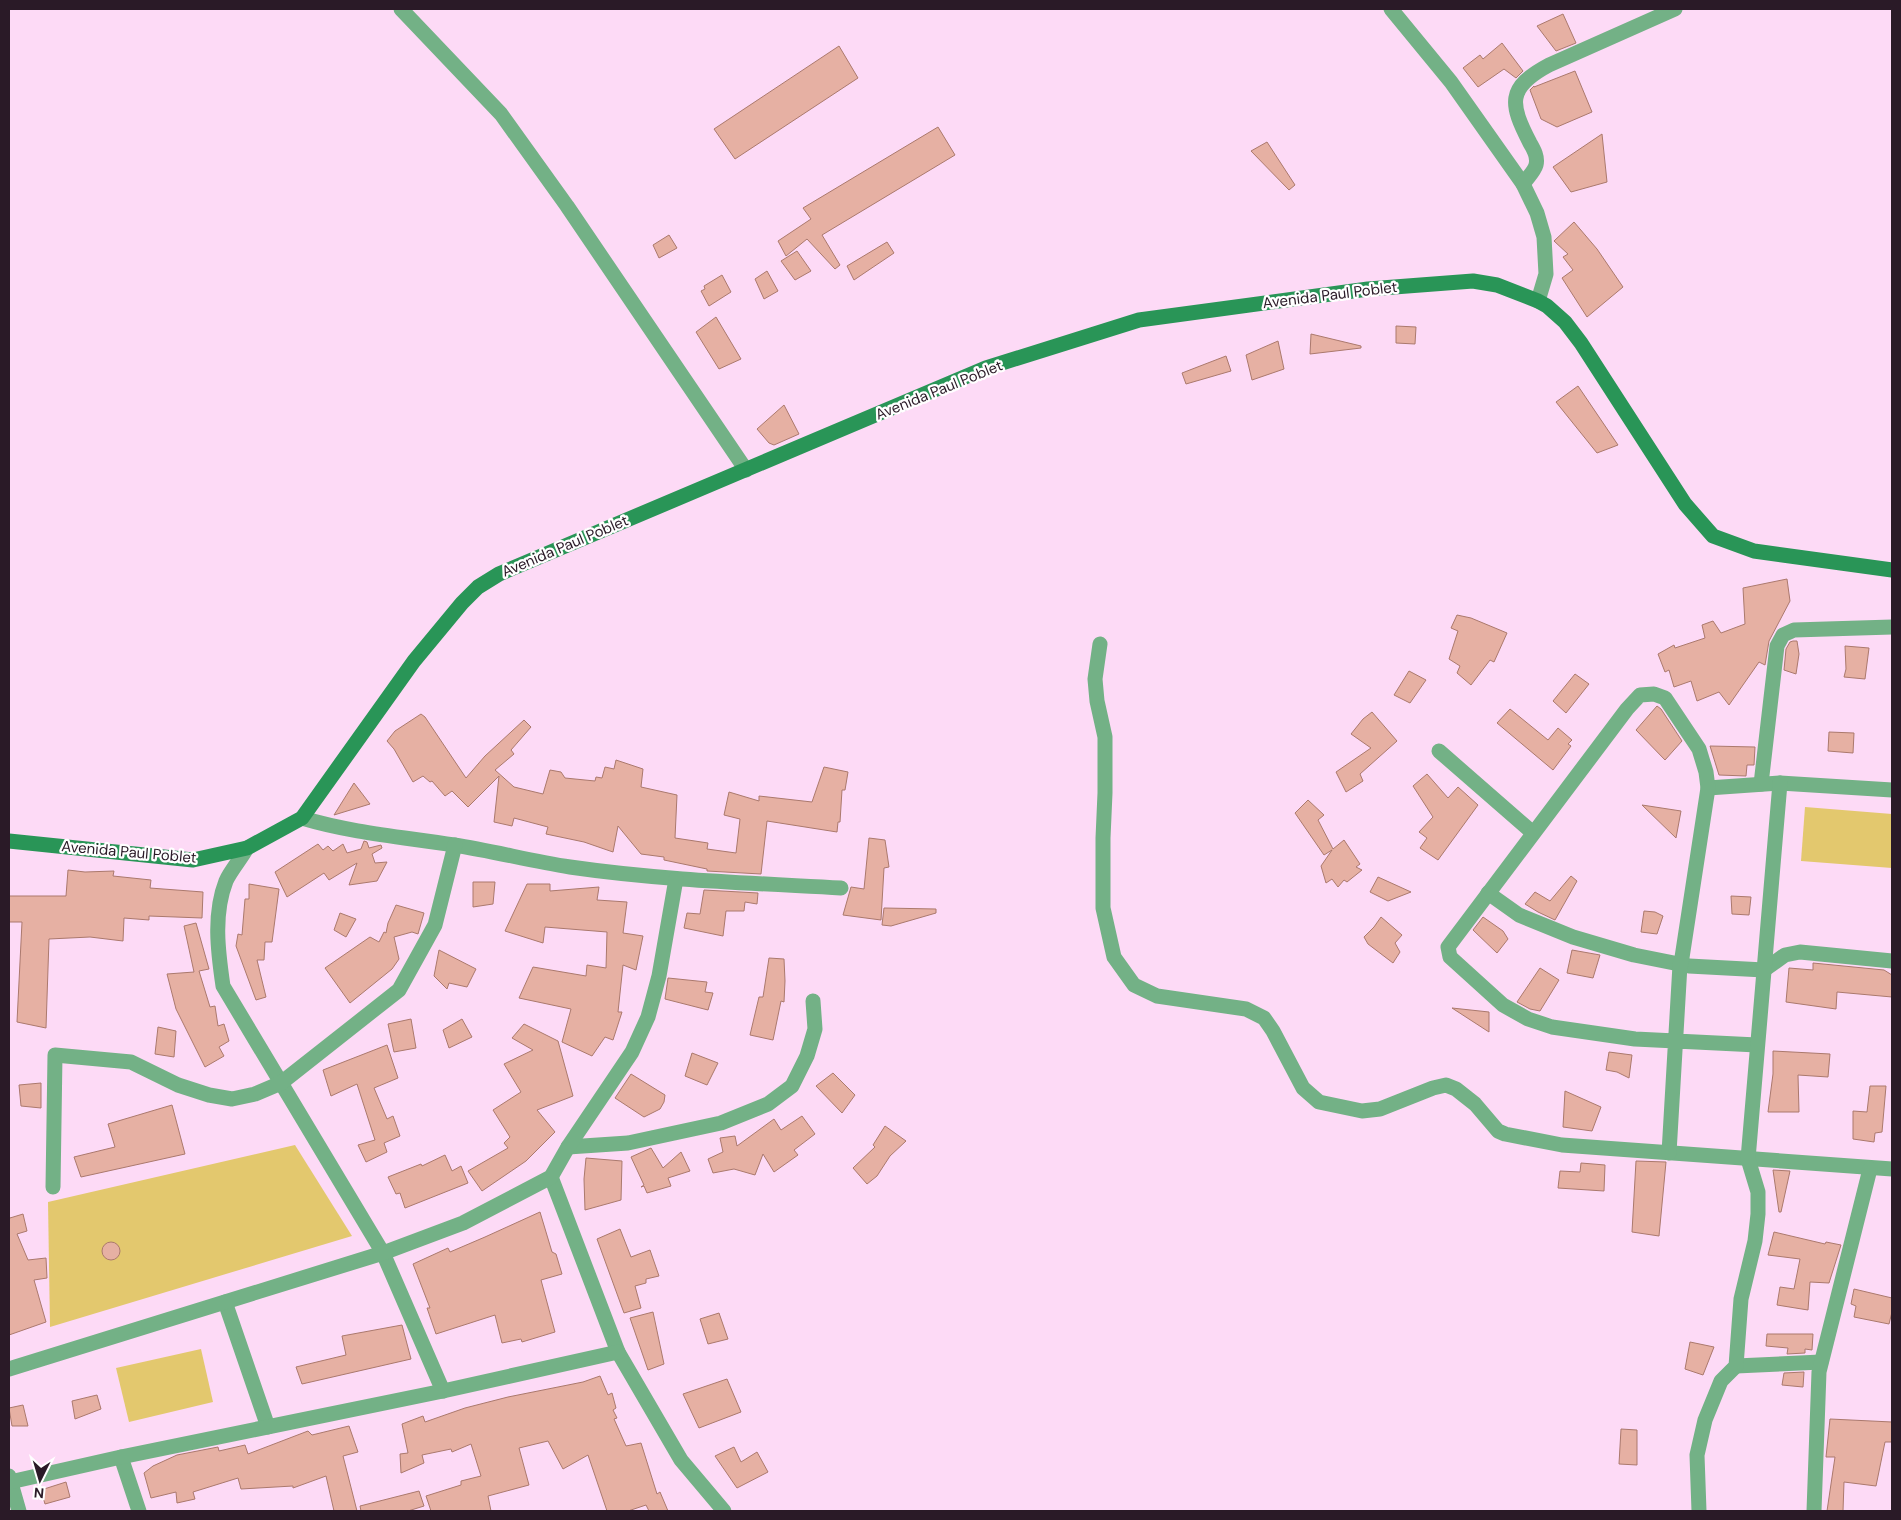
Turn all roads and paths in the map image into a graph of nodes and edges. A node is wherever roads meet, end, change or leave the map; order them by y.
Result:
1 (401, 9) edge
2 (1391, 9) edge
3 (1675, 9) edge
4 (1523, 184) junction
5 (1538, 301) junction
6 (746, 470) junction
7 (1892, 570) edge
8 (1892, 627) edge
9 (1100, 644) dead end
10 (1439, 751) dead end
11 (1780, 783) junction
12 (1761, 784) junction
13 (1708, 788) junction
14 (1892, 790) edge
15 (302, 818) junction
16 (1533, 833) junction
17 (9, 841) edge
18 (455, 845) junction
19 (247, 848) junction
20 (676, 878) junction
21 (841, 888) dead end
22 (1488, 893) junction
23 (1892, 961) edge
24 (1680, 964) junction
25 (1764, 970) junction
26 (813, 1001) dead end
27 (1676, 1041) junction
28 (1757, 1045) junction
29 (281, 1083) junction
30 (568, 1147) junction
31 (1669, 1153) junction
32 (1748, 1159) junction
33 (1870, 1169) junction
34 (1892, 1169) edge
35 (550, 1177) junction
36 (53, 1187) dead end
37 (383, 1253) junction
38 (225, 1302) junction
39 (618, 1352) junction
40 (1821, 1362) junction
41 (1736, 1366) junction
42 (9, 1369) edge
43 (442, 1392) junction
44 (268, 1427) junction
45 (121, 1457) junction
46 (10, 1479) edge
47 (19, 1511) edge
48 (139, 1511) edge
49 (724, 1511) edge
50 (1699, 1511) edge
51 (1814, 1511) edge

1 - 6 street
2 - 4 street
3 - 4 street
4 - 5 street
5 - 6 main road, Avenida Paul Poblet
5 - 7 main road, Avenida Paul Poblet
6 - 15 main road, Avenida Paul Poblet
8 - 12 street
9 - 31 street
10 - 16 street
11 - 12 street
11 - 14 street
11 - 25 street
12 - 13 street
13 - 16 street
13 - 24 street
15 - 18 street
15 - 19 main road, Avenida Paul Poblet
16 - 22 street
17 - 19 main road, Avenida Paul Poblet
18 - 20 street
18 - 29 street
19 - 29 street
20 - 21 street
20 - 30 street
22 - 24 street
22 - 27 street
23 - 25 street
24 - 25 street
24 - 27 street
25 - 28 street
26 - 30 street
27 - 28 street
27 - 31 street
28 - 32 street
29 - 36 street
29 - 37 street
30 - 35 street
31 - 32 street
32 - 33 street
32 - 41 street
33 - 34 street
33 - 40 street
35 - 37 street
35 - 39 street
37 - 38 street
37 - 43 street
38 - 42 street
38 - 44 street
39 - 43 street
39 - 49 street
40 - 41 street
40 - 51 street
41 - 50 street
43 - 44 street
44 - 45 street
45 - 46 street
45 - 48 street
46 - 47 street

